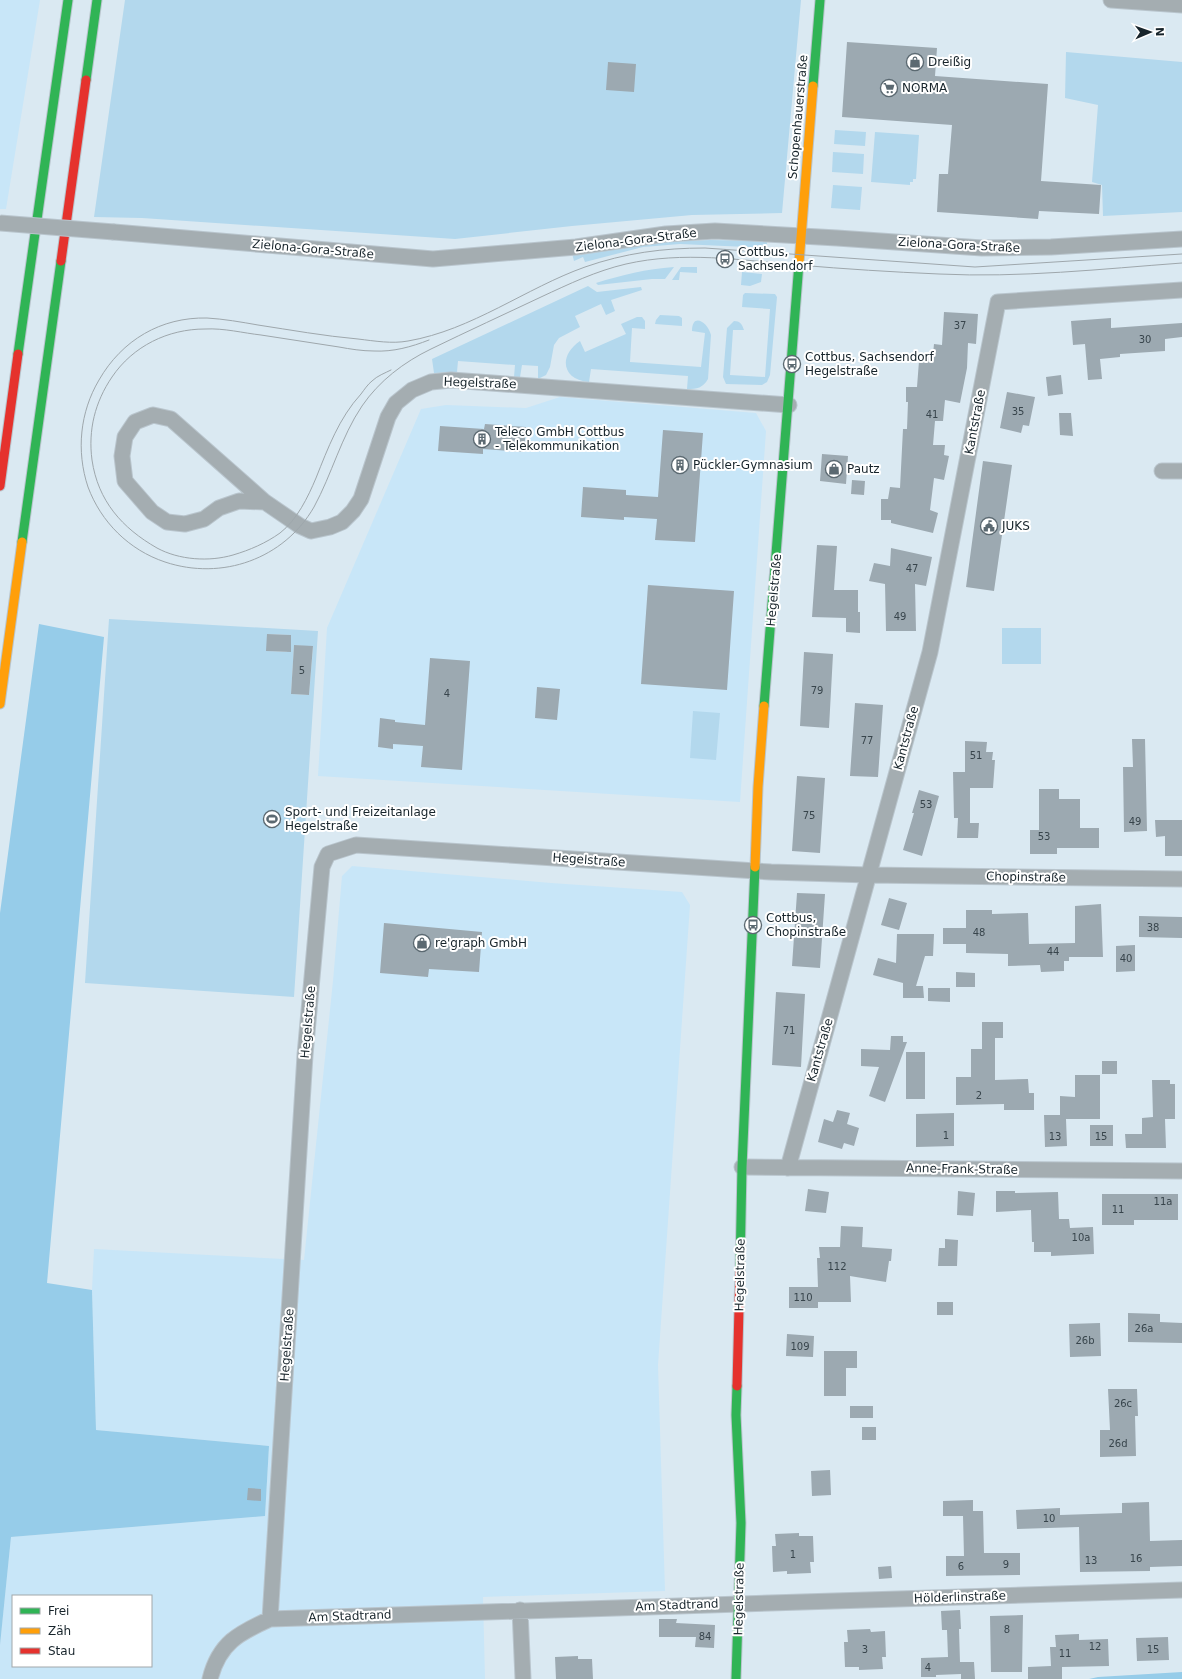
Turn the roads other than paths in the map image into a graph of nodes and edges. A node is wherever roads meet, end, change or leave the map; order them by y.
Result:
1 (68, 0) edge
2 (97, 0) edge
3 (820, 0) edge
4 (1111, 0) edge
5 (1182, 5) edge
6 (0, 223) edge
7 (801, 236) junction
8 (1182, 239) edge
9 (1182, 290) edge
10 (789, 405) junction
11 (1162, 471) dead end
12 (1182, 471) edge
13 (0, 486) edge
14 (265, 502) junction
15 (0, 704) edge
16 (755, 871) junction
17 (869, 875) junction
18 (1182, 879) edge
19 (742, 1167) junction
20 (788, 1168) junction
21 (1182, 1171) edge
22 (1182, 1590) edge
23 (738, 1604) junction
24 (520, 1610) junction
25 (270, 1619) junction
26 (210, 1679) edge
27 (523, 1679) edge
28 (736, 1679) edge

1 - 13 main road
2 - 15 main road
3 - 7 main road, Schopenhauerstraße
4 - 5 street
6 - 7 street, Zielona-Gora-Straße, bridge
7 - 8 street, Zielona-Gora-Straße
7 - 10 main road, Hegelstraße
9 - 17 street, Kantstraße
10 - 14 street, Hegelstraße
10 - 16 main road, Hegelstraße
11 - 12 street
14 - 14 street, Hegelstraße
16 - 17 street, Hegelstraße
16 - 19 main road, Hegelstraße
16 - 25 street, Hegelstraße
17 - 18 street, Chopinstraße
17 - 20 street, Kantstraße
19 - 20 street, Anne-Frank-Straße
19 - 23 main road, Hegelstraße
20 - 21 street, Anne-Frank-Straße
22 - 23 street, Hölderlinstraße
23 - 24 street, Am Stadtrand
23 - 28 main road, Hegelstraße
24 - 25 street, Am Stadtrand
24 - 27 street
25 - 26 street, Am Stadtrand

